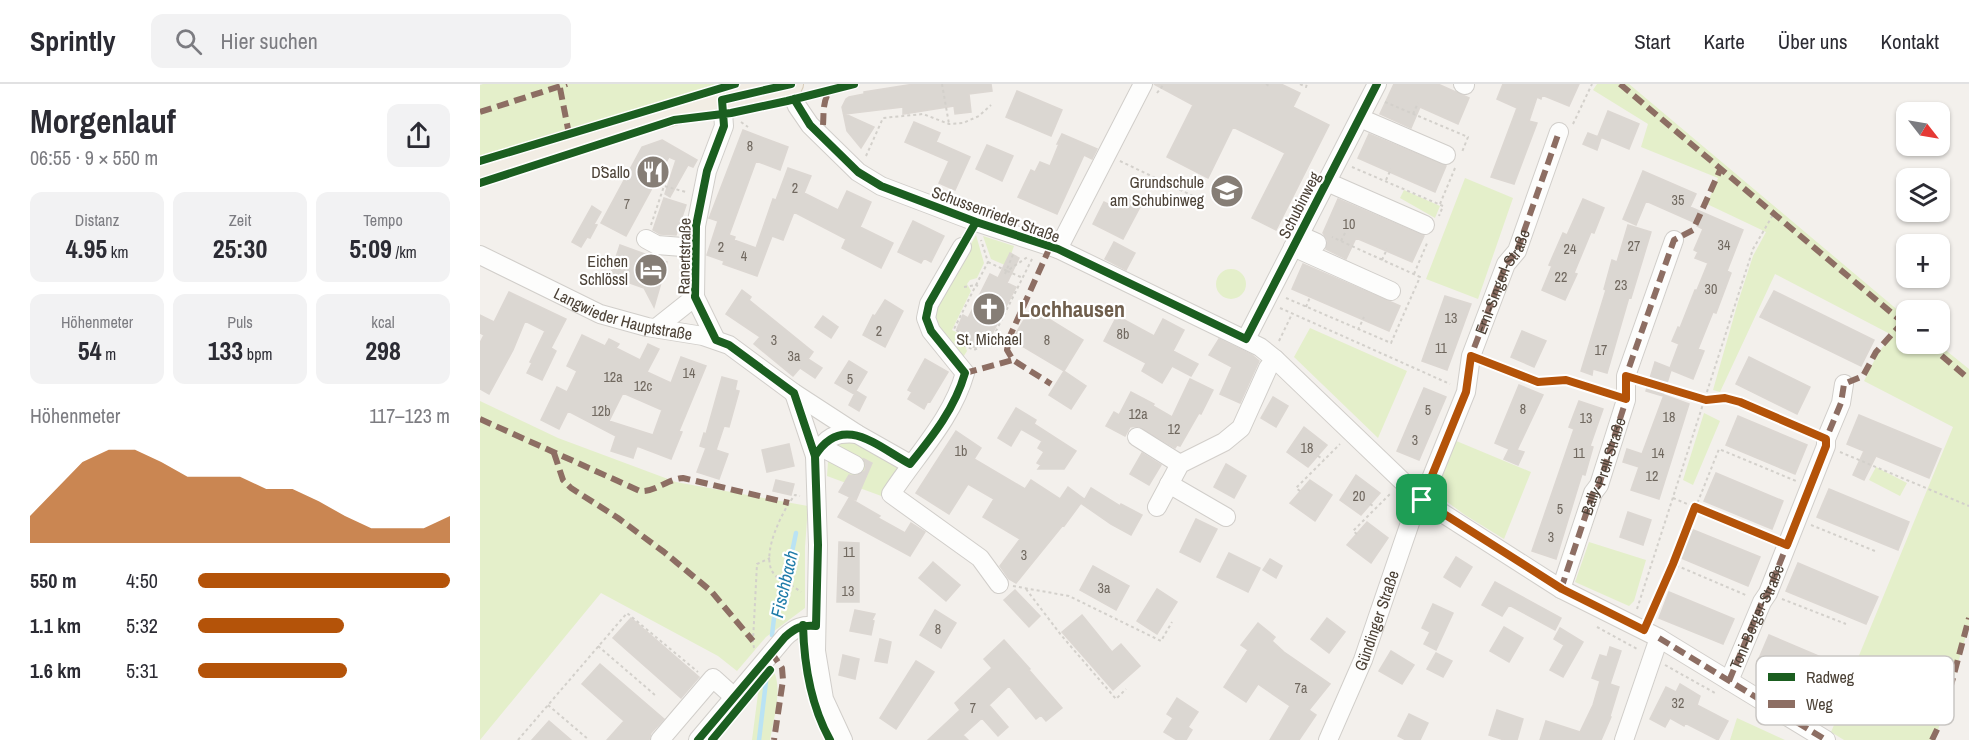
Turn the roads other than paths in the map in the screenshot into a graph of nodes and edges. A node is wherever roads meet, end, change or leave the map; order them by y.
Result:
1 (789, 84) edge
2 (1143, 84) edge
3 (1377, 84) edge
4 (722, 100) junction
5 (1369, 111) junction
6 (1559, 132) road end
7 (1446, 155) dead end
8 (480, 171) edge
9 (1327, 182) junction
10 (1425, 225) dead end
11 (646, 239) road end
12 (1674, 240) dead end
13 (1296, 241) junction
14 (1317, 243) dead end
15 (962, 247) dead end
16 (695, 248) junction
17 (1058, 249) junction
18 (480, 255) edge
19 (1391, 291) dead end
20 (695, 297) junction
21 (656, 328) junction
22 (1246, 339) junction
23 (716, 340) junction
24 (1276, 352) junction
25 (1844, 384) dead end
26 (794, 393) junction
27 (857, 434) junction
28 (1137, 436) dead end
29 (818, 452) junction
30 (910, 464) junction
31 (1180, 464) junction
32 (855, 465) dead end
33 (1169, 484) junction
34 (1422, 500) junction
35 (1157, 507) dead end
36 (1226, 517) dead end
37 (999, 584) road end
38 (1562, 589) junction
39 (816, 626) junction
40 (1646, 627) junction
41 (1731, 676) junction
42 (1756, 693) edge
43 (734, 697) junction
44 (1804, 725) edge
45 (660, 740) edge
46 (698, 740) edge
47 (843, 740) edge
48 (1328, 740) edge
49 (1624, 740) edge
50 (1826, 740) edge

1 - 4 main road
1 - 17 street, Schussenrieder Straße
2 - 17 street
3 - 5 street, Schubinweg
4 - 8 main road
4 - 16 street, Ranertstraße
5 - 7 street
5 - 9 street, Schubinweg
6 - 34 street, Erni-Singerl-Straße
9 - 10 street
9 - 13 street, Schubinweg
11 - 16 street
12 - 38 street, Bally-Prell-Straße
13 - 14 street
13 - 19 street
13 - 22 street, Schubinweg
15 - 30 street
16 - 20 street, Ranertstraße
17 - 22 street, Schussenrieder Straße
18 - 21 street, Langwieder Hauptstraße
20 - 21 street, Ranertstraße
20 - 23 street, Ranertstraße
21 - 23 street, Langwieder Hauptstraße
22 - 24 street, Schussenrieder Straße
23 - 26 street, Langwieder Hauptstraße
24 - 31 street
24 - 34 street, Schussenrieder Straße
25 - 41 street, Toni-Berger-Straße
26 - 27 street, Langwieder Hauptstraße
26 - 29 street
27 - 29 street
27 - 30 street, Langwieder Hauptstraße
28 - 31 street
29 - 32 street
29 - 39 street
30 - 37 street
31 - 33 street
33 - 35 street
33 - 36 street
34 - 38 street, Schussenrieder Straße
34 - 48 street, Gündinger Straße
38 - 40 street, Schussenrieder Straße
39 - 43 street
39 - 47 street
40 - 41 street, Schussenrieder Straße
40 - 49 street
41 - 42 street, Schussenrieder Straße
43 - 45 street
43 - 46 street
44 - 50 street, Schussenrieder Straße

